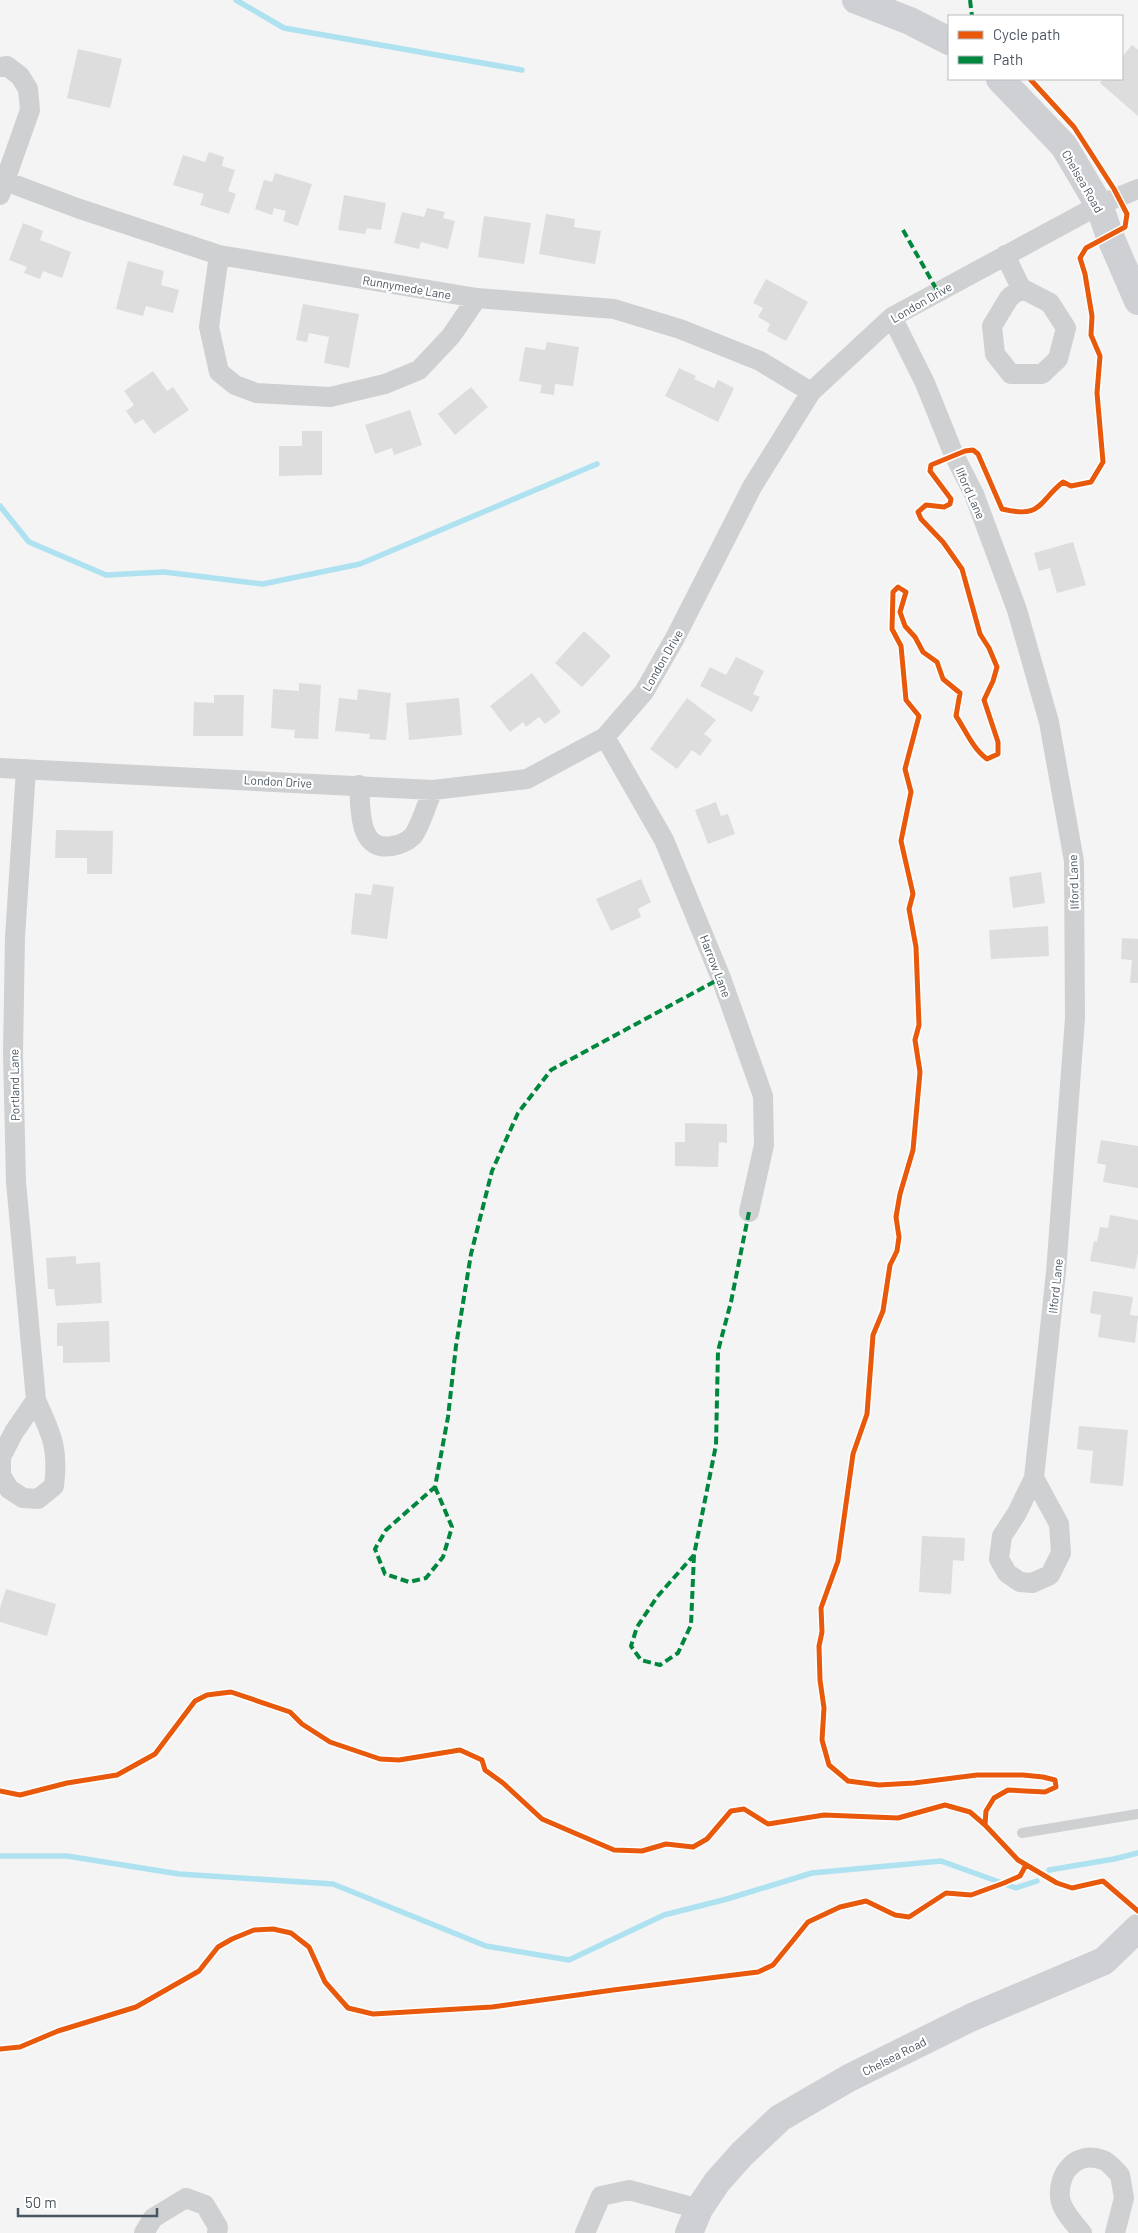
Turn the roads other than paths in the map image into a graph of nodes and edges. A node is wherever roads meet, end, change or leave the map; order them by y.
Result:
1 (856, 0) edge
2 (948, 40) edge
3 (0, 66) edge
4 (1001, 80) edge
5 (2, 185) edge
6 (1138, 189) edge
7 (1100, 205) junction
8 (218, 254) junction
9 (1005, 255) junction
10 (1021, 288) dead end
11 (477, 298) junction
12 (1138, 301) edge
13 (892, 317) junction
14 (811, 392) junction
15 (605, 737) junction
16 (0, 768) edge
17 (26, 769) junction
18 (359, 785) junction
19 (433, 790) junction
20 (750, 1212) dead end
21 (36, 1400) dead end
22 (1034, 1478) junction
23 (1138, 1814) edge
24 (1022, 1833) dead end
25 (1138, 1928) edge
26 (694, 2221) edge
27 (144, 2233) edge
28 (217, 2233) edge
29 (585, 2233) edge
30 (1082, 2233) edge
31 (1115, 2233) edge

1 - 2 street
3 - 5 street
4 - 7 street, Chelsea Road
5 - 8 street, Runnymede Lane
6 - 7 street, London Drive
7 - 9 street, London Drive
7 - 12 street, Chelsea Road
8 - 11 street, Runnymede Lane
8 - 11 street
9 - 10 street
9 - 13 street, London Drive
11 - 14 street, Runnymede Lane
13 - 14 street, London Drive
13 - 22 street, Ilford Lane
14 - 15 street, London Drive
15 - 19 street, London Drive
15 - 20 street, Harrow Lane
16 - 17 street, London Drive
17 - 18 street, London Drive
17 - 21 street, Portland Lane
18 - 19 street, London Drive
18 - 19 street
22 - 22 street, Ilford Lane
23 - 24 lane
25 - 26 street, Chelsea Road
26 - 29 street
27 - 28 street
30 - 31 street

